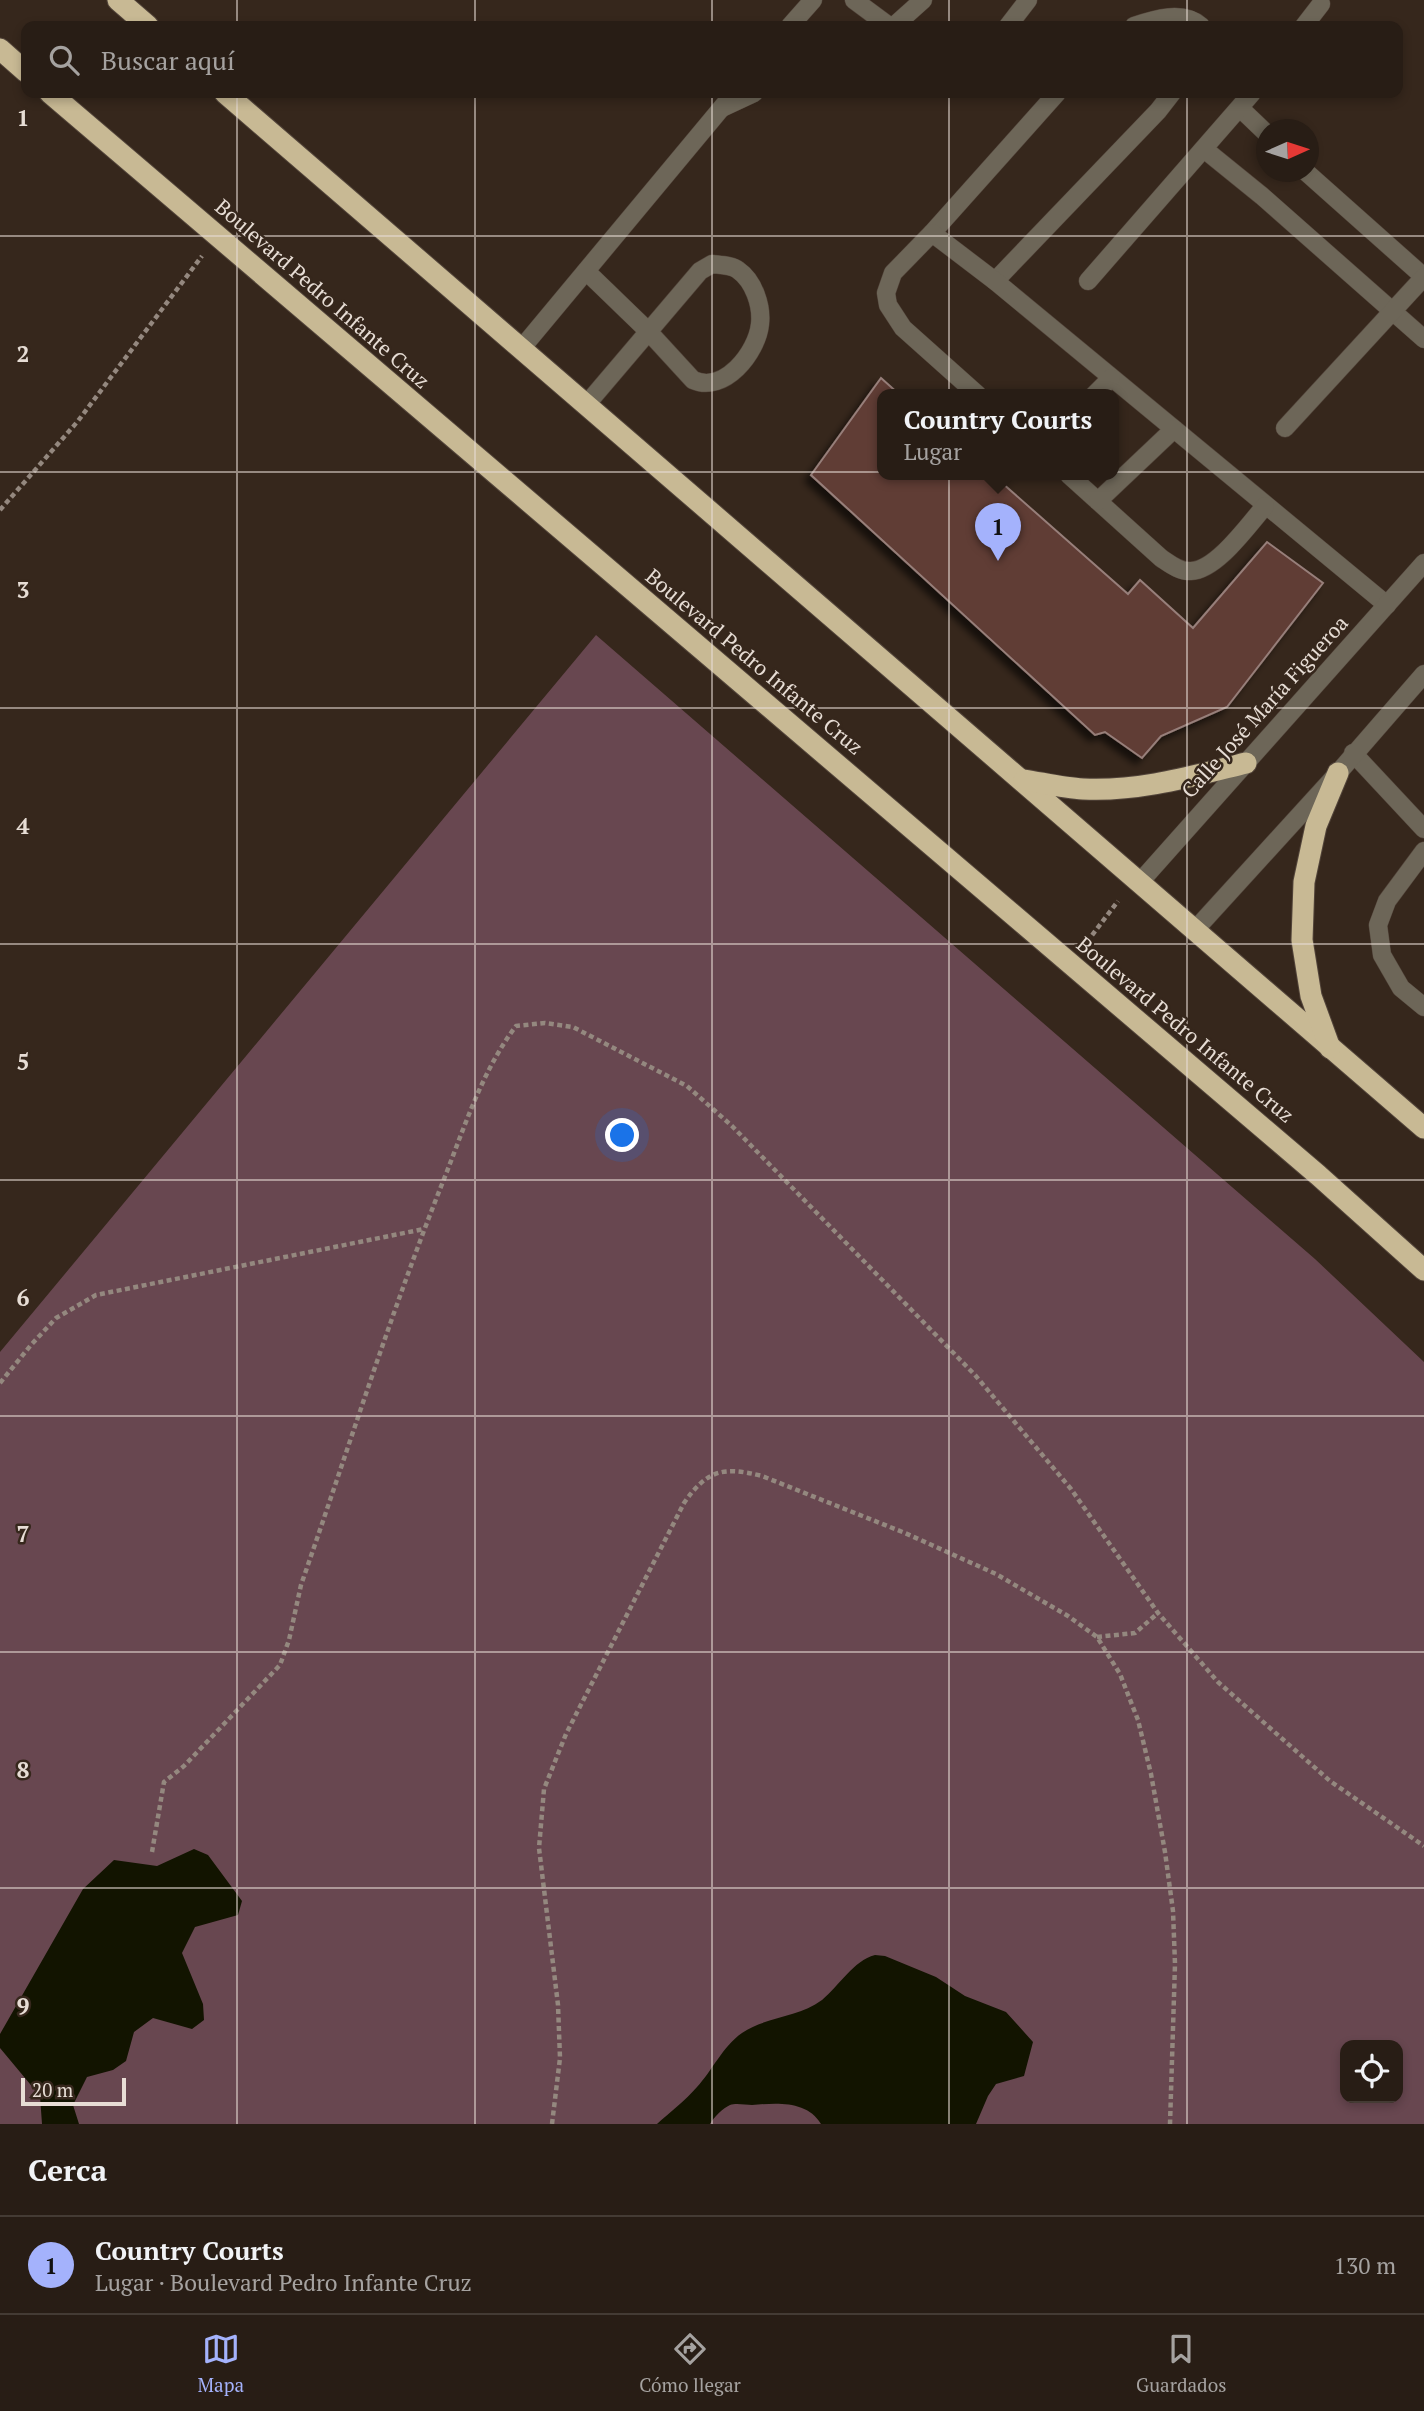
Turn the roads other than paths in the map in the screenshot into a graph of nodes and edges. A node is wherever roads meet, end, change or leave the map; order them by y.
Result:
1 (118, 0) edge
2 (813, 0) edge
3 (854, 0) edge
4 (923, 0) edge
5 (1028, 0) edge
6 (1321, 4) dead end
7 (142, 21) edge
8 (794, 21) edge
9 (884, 21) edge
10 (897, 21) edge
11 (1012, 21) edge
12 (1152, 21) edge
13 (1192, 21) edge
14 (1308, 21) edge
15 (0, 50) edge
16 (21, 68) edge
17 (56, 98) edge
18 (231, 98) edge
19 (730, 98) edge
20 (743, 98) edge
21 (1053, 98) edge
22 (1168, 98) edge
23 (1248, 98) edge
24 (721, 108) junction
25 (1240, 108) junction
26 (1256, 123) edge
27 (1204, 149) junction
28 (1317, 182) edge
29 (932, 233) junction
30 (586, 271) junction
31 (1424, 277) edge
32 (995, 281) junction
33 (1088, 281) dead end
34 (1394, 312) junction
35 (648, 331) junction
36 (1424, 339) edge
37 (521, 349) junction
38 (1111, 378) junction
39 (971, 389) edge
40 (1100, 389) edge
41 (586, 405) junction
42 (1285, 428) dead end
43 (1174, 429) junction
44 (1075, 480) edge
45 (1098, 501) junction
46 (1265, 506) junction
47 (1424, 563) edge
48 (1387, 605) junction
49 (1424, 674) edge
50 (1353, 754) junction
51 (1246, 763) junction
52 (1338, 773) junction
53 (1023, 780) junction
54 (1424, 829) edge
55 (1424, 851) edge
56 (1138, 880) junction
57 (1194, 932) junction
58 (1424, 1007) edge
59 (1330, 1049) junction
60 (1424, 1128) edge
61 (1424, 1270) edge

1 - 7 highway
2 - 8 street
3 - 9 street
4 - 10 street
5 - 11 street
6 - 14 street
12 - 13 street
15 - 16 highway
17 - 61 highway, Boulevard Pedro Infante Cruz
18 - 37 highway
19 - 24 street
20 - 24 street
21 - 29 street
22 - 32 street
23 - 25 street
24 - 30 street
25 - 26 street
25 - 27 street
27 - 33 street
27 - 34 street
28 - 31 street
29 - 32 street
29 - 39 street
30 - 35 street
30 - 37 street
31 - 34 street
32 - 38 street
34 - 36 street
34 - 42 street
35 - 35 street
35 - 41 street
37 - 41 highway
38 - 40 street
38 - 43 street
41 - 53 highway
43 - 45 street
43 - 46 street
44 - 45 street
45 - 46 street
46 - 48 street
47 - 48 street, Calle José María Figueroa
48 - 51 street, Calle José María Figueroa
49 - 50 street
50 - 52 street
50 - 54 street
51 - 53 highway
51 - 56 street, Calle José María Figueroa
52 - 57 street
52 - 59 highway
53 - 56 highway
55 - 58 street
56 - 57 highway
57 - 59 highway
59 - 60 highway

